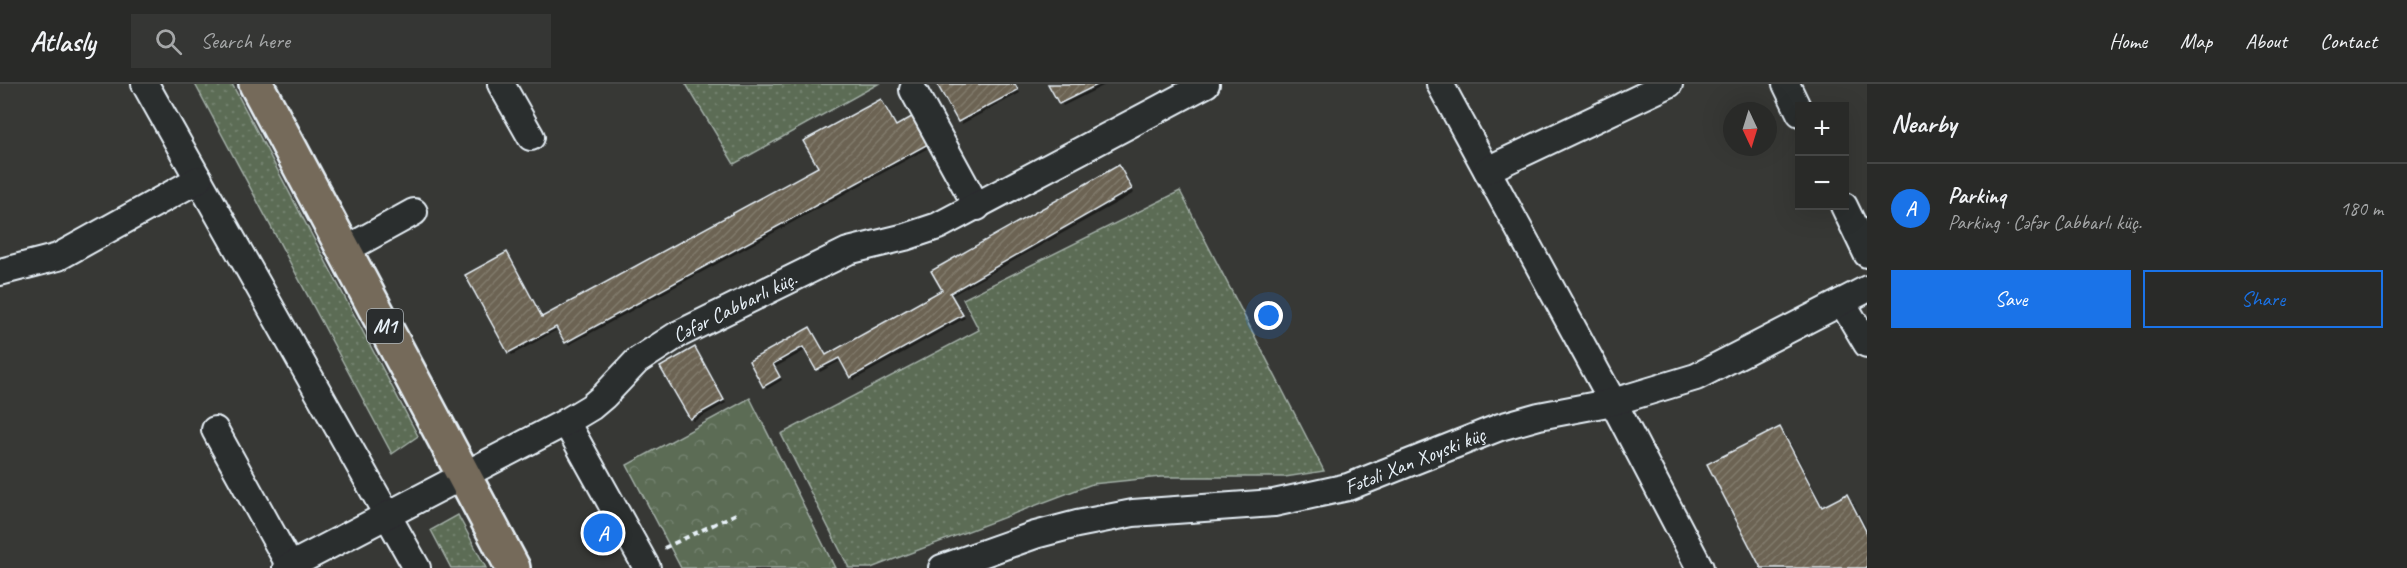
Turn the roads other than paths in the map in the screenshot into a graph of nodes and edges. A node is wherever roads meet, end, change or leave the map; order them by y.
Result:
1 (145, 84) edge
2 (256, 84) edge
3 (501, 84) edge
4 (1440, 84) edge
5 (1669, 84) edge
6 (1786, 84) edge
7 (1195, 86) edge
8 (913, 90) dead end
9 (1795, 103) edge
10 (531, 137) dead end
11 (1487, 170) junction
12 (199, 179) junction
13 (977, 207) junction
14 (1846, 210) edge
15 (414, 212) dead end
16 (345, 250) junction
17 (1867, 254) edge
18 (0, 272) edge
19 (1867, 289) edge
20 (1842, 302) junction
21 (1867, 344) edge
22 (1613, 402) junction
23 (566, 422) junction
24 (215, 430) dead end
25 (465, 476) junction
26 (388, 514) junction
27 (644, 563) edge
28 (288, 567) edge
29 (417, 568) edge
30 (513, 568) edge
31 (942, 568) edge
32 (1700, 568) edge

1 - 12 street
2 - 16 highway, M1
3 - 10 street
4 - 11 street
5 - 11 street
6 - 9 street
7 - 13 street, Cəfər Cabbarlı küç.
8 - 13 street
11 - 22 street
12 - 18 street
12 - 26 street
13 - 23 street, Cəfər Cabbarlı küç.
14 - 17 street
15 - 16 street
16 - 25 highway, M1
19 - 20 street, Fətəli Xan Xoyski küç
20 - 21 street
20 - 22 street, Fətəli Xan Xoyski küç
22 - 31 street, Fətəli Xan Xoyski küç
22 - 32 street
23 - 25 street, Cəfər Cabbarlı küç.
23 - 27 street
24 - 28 street
25 - 26 street, Cəfər Cabbarlı küç.
25 - 30 highway, M1
26 - 28 street, Cəfər Cabbarlı küç.
26 - 29 street

